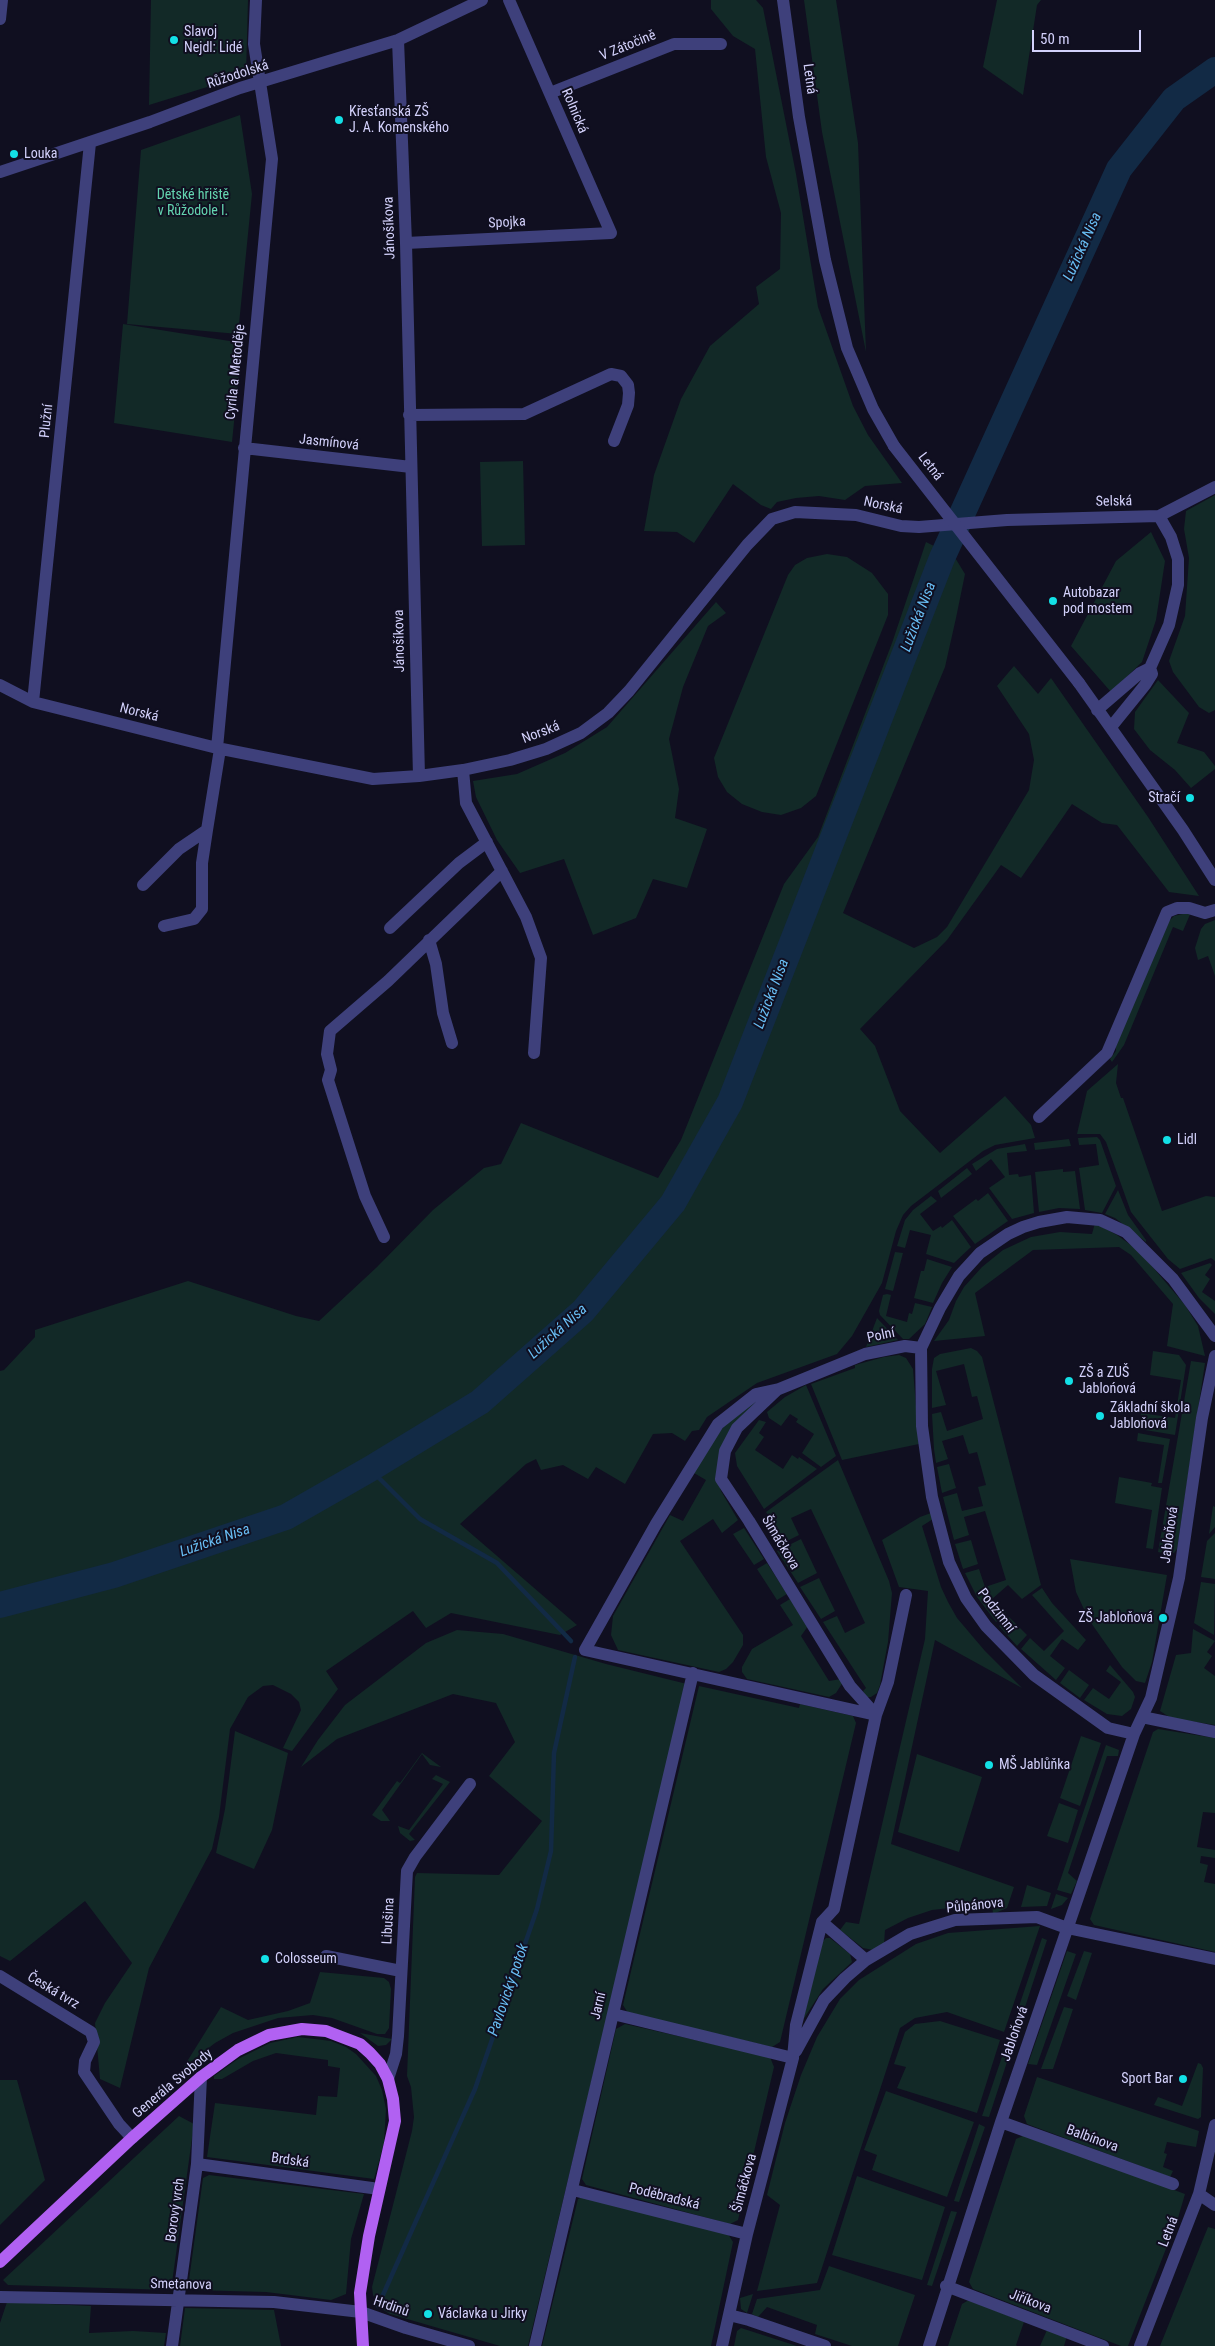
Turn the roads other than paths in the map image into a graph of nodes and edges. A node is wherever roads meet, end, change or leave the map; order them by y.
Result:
1 (2, 0) edge
2 (256, 0) edge
3 (482, 0) edge
4 (509, 0) edge
5 (783, 0) edge
6 (0, 19) edge
7 (398, 40) junction
8 (721, 44) dead end
9 (261, 83) junction
10 (550, 93) junction
11 (90, 142) junction
12 (0, 172) edge
13 (611, 233) joint
14 (406, 243) junction
15 (409, 415) junction
16 (614, 441) dead end
17 (244, 448) junction
18 (411, 467) junction
19 (1215, 487) edge
20 (1159, 516) junction
21 (1007, 520) joint
22 (1150, 668) junction
23 (0, 685) edge
24 (33, 702) junction
25 (1097, 710) junction
26 (1111, 727) junction
27 (219, 748) junction
28 (463, 770) junction
29 (419, 776) junction
30 (207, 830) junction
31 (487, 842) junction
32 (502, 871) junction
33 (1215, 880) edge
34 (143, 885) dead end
35 (1215, 910) edge
36 (164, 926) dead end
37 (390, 928) dead end
38 (429, 940) junction
39 (452, 1043) dead end
40 (534, 1053) dead end
41 (1038, 1116) dead end
42 (384, 1237) dead end
43 (1215, 1336) edge
44 (921, 1348) junction
45 (1215, 1356) edge
46 (779, 1388) junction
47 (906, 1596) dead end
48 (694, 1673) junction
49 (876, 1716) junction
50 (1142, 1717) junction
51 (1215, 1732) edge
52 (1134, 1734) junction
53 (470, 1784) dead end
54 (822, 1922) junction
55 (1067, 1928) junction
56 (326, 1956) dead end
57 (1215, 1959) edge
58 (866, 1960) junction
59 (401, 1971) junction
60 (0, 1976) edge
61 (613, 2014) junction
62 (793, 2058) junction
63 (200, 2077) junction
64 (388, 2079) junction
65 (1001, 2122) junction
66 (1215, 2125) edge
67 (132, 2138) junction
68 (197, 2164) junction
69 (1173, 2184) dead end
70 (379, 2189) junction
71 (572, 2190) junction
72 (1199, 2194) junction
73 (1215, 2205) edge
74 (747, 2234) junction
75 (0, 2262) edge
76 (946, 2286) junction
77 (1, 2299) edge
78 (178, 2300) junction
79 (361, 2312) junction
80 (729, 2315) junction
81 (172, 2346) edge
82 (363, 2346) edge
83 (469, 2346) edge
84 (535, 2346) edge
85 (722, 2346) edge
86 (825, 2346) edge
87 (928, 2346) edge
88 (1103, 2346) edge
89 (1140, 2346) edge

1 - 6 street
2 - 9 street, Cyrila a Metoděje
3 - 7 street, Růžodolská
4 - 10 street, Rolnická
5 - 25 street, Letná, bridge
7 - 9 street, Růžodolská
7 - 14 street, Jánošíkova
8 - 10 street, V Zátočině
9 - 11 street, Růžodolská
9 - 17 street, Cyrila a Metoděje
10 - 13 street, Rolnická
11 - 12 street, Růžodolská
11 - 24 street, Plužní
13 - 14 street, Spojka
14 - 15 street, Jánošíkova
15 - 16 street
15 - 18 street, Jánošíkova
17 - 18 street, Jasmínová
17 - 27 street, Cyrila a Metoděje
18 - 29 street, Jánošíkova
19 - 20 street, Selská
20 - 21 street, Selská
20 - 22 street
21 - 28 street, Norská
22 - 25 street
22 - 26 street
23 - 24 street, Norská
24 - 27 street, Norská
25 - 26 street, Letná
26 - 33 street, Letná
27 - 29 street, Norská
27 - 30 street, Cyrila a Metoděje
28 - 29 street, Norská
28 - 31 street
30 - 34 street
30 - 36 street, Cyrila a Metoděje
31 - 32 street
31 - 37 street
32 - 38 street
32 - 40 street
35 - 41 street
38 - 39 street
38 - 42 street
43 - 44 street
44 - 46 street, Polní
44 - 52 street, Podzimní
45 - 50 street, Jabloňová
46 - 48 street, Polní
46 - 49 street, Šimáčkova
47 - 49 street, Šimáčkova
48 - 49 street
48 - 61 street, Jarní
49 - 54 street, Šimáčkova
50 - 51 street
50 - 52 street
52 - 55 street, Jabloňová
53 - 59 street, Libušina
54 - 58 street
54 - 62 street, Šimáčkova
55 - 57 street, Půlpánova
55 - 58 street, Půlpánova
55 - 65 street, Jabloňová
56 - 59 street
58 - 62 street, Půlpánova
59 - 64 street, Libušina
60 - 67 street, Česká tvrz
61 - 62 street
61 - 71 street, Jarní
62 - 74 street, Šimáčkova
63 - 64 main road, Generála Svobody
63 - 67 main road, Generála Svobody
63 - 68 street, Borový vrch
64 - 70 main road, Generála Svobody
65 - 69 street, Balbínova
65 - 76 street, Jabloňová
66 - 72 street, Letná
67 - 75 main road, Generála Svobody
68 - 70 street, Brdská
68 - 78 street, Borový vrch
70 - 79 main road, Generála Svobody
71 - 74 street, Poděbradská
71 - 84 street, Jarní
72 - 73 street
72 - 89 street, Letná
74 - 80 street, Šimáčkova
76 - 87 street, Jabloňová
76 - 88 street, Jiříkova
77 - 78 street, Smetanova
78 - 79 street, Smetanova
78 - 81 street, Borový vrch
79 - 82 main road, Generála Svobody
79 - 83 street, Hrdinů
80 - 85 street, Šimáčkova
80 - 86 street

